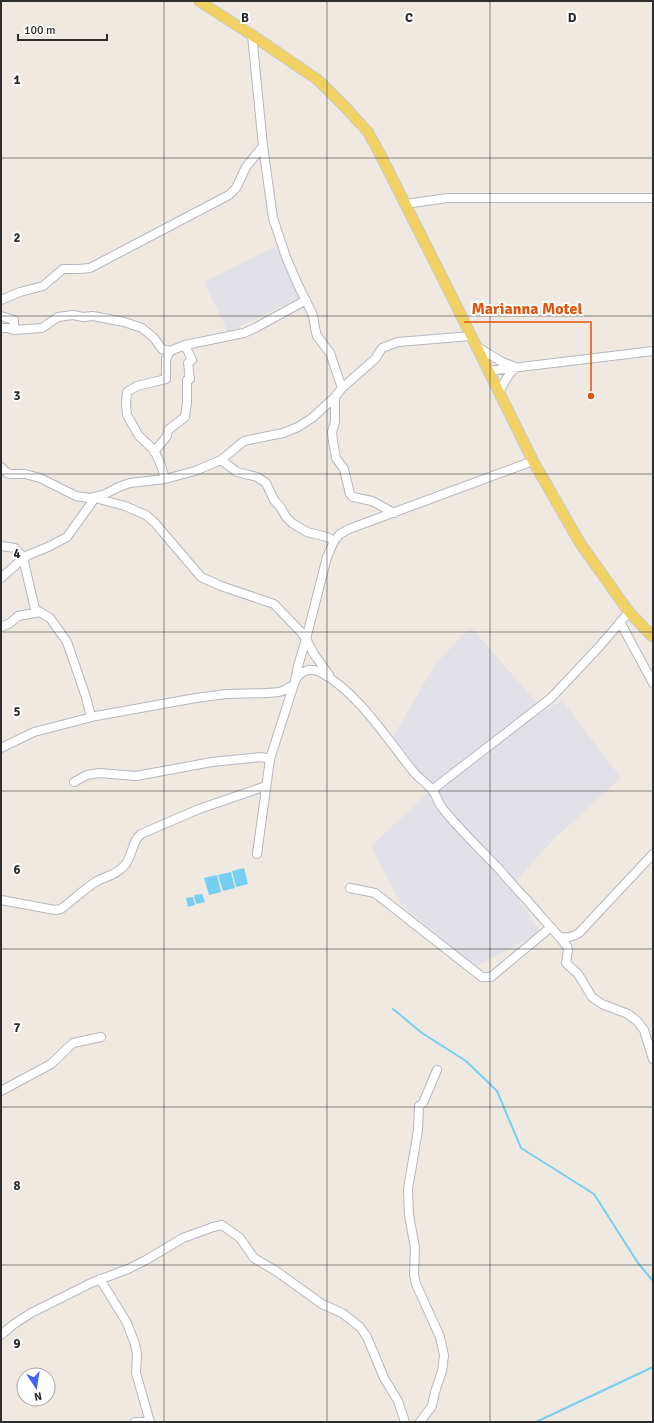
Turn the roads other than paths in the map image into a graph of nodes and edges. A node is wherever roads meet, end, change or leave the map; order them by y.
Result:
1 (198, 1) edge
2 (252, 35) junction
3 (264, 146) junction
4 (653, 198) edge
5 (405, 204) junction
6 (1, 300) edge
7 (306, 300) junction
8 (1, 316) edge
9 (1, 328) edge
10 (14, 330) junction
11 (471, 336) junction
12 (185, 345) junction
13 (476, 346) junction
14 (653, 350) edge
15 (170, 351) junction
16 (516, 367) junction
17 (488, 371) junction
18 (342, 388) junction
19 (499, 394) junction
20 (335, 397) junction
21 (154, 452) junction
22 (221, 460) junction
23 (533, 461) junction
24 (1, 467) edge
25 (165, 479) junction
26 (95, 498) junction
27 (394, 513) junction
28 (334, 541) junction
29 (1, 546) edge
30 (25, 558) junction
31 (1, 578) edge
32 (40, 612) junction
33 (630, 612) junction
34 (620, 622) junction
35 (1, 627) edge
36 (653, 637) edge
37 (306, 639) junction
38 (653, 683) edge
39 (293, 684) junction
40 (337, 685) junction
41 (91, 718) junction
42 (1, 748) edge
43 (270, 759) junction
44 (74, 782) dead end
45 (266, 786) junction
46 (432, 790) junction
47 (257, 854) dead end
48 (653, 854) edge
49 (350, 888) dead end
50 (1, 900) edge
51 (551, 927) junction
52 (560, 937) junction
53 (101, 1037) dead end
54 (653, 1059) edge
55 (437, 1070) dead end
56 (1, 1091) edge
57 (100, 1279) junction
58 (1, 1335) edge
59 (404, 1421) edge
60 (135, 1422) edge
61 (150, 1422) edge
62 (420, 1422) edge

1 - 2 main road
2 - 3 street
2 - 5 main road
3 - 6 street
3 - 7 street
4 - 5 street
5 - 11 main road
7 - 12 street
7 - 18 street
8 - 10 street
9 - 10 street
10 - 15 street
11 - 13 main road
11 - 18 street
12 - 15 street
12 - 21 street
13 - 16 street
13 - 17 main road
14 - 16 street
15 - 21 street
16 - 17 street
16 - 19 street
17 - 19 main road
18 - 20 street
19 - 23 main road
20 - 22 street
20 - 27 street
21 - 25 street
22 - 25 street
22 - 28 street
23 - 27 street
23 - 33 main road
24 - 26 street
25 - 26 street
26 - 30 street
26 - 37 street
27 - 28 street
28 - 37 street
29 - 30 street
30 - 31 street
30 - 32 street
32 - 35 street
32 - 41 street
33 - 34 street
33 - 36 main road
34 - 38 street
34 - 46 street
37 - 39 street
37 - 40 street
39 - 40 street
39 - 41 street
39 - 43 street
40 - 46 street
41 - 42 street
43 - 44 street
43 - 45 street
45 - 47 street
45 - 50 street
46 - 51 street
48 - 52 street
49 - 51 street
51 - 52 street
52 - 54 street
53 - 56 street
55 - 62 street
57 - 58 street
57 - 59 street
57 - 61 street
60 - 61 street

